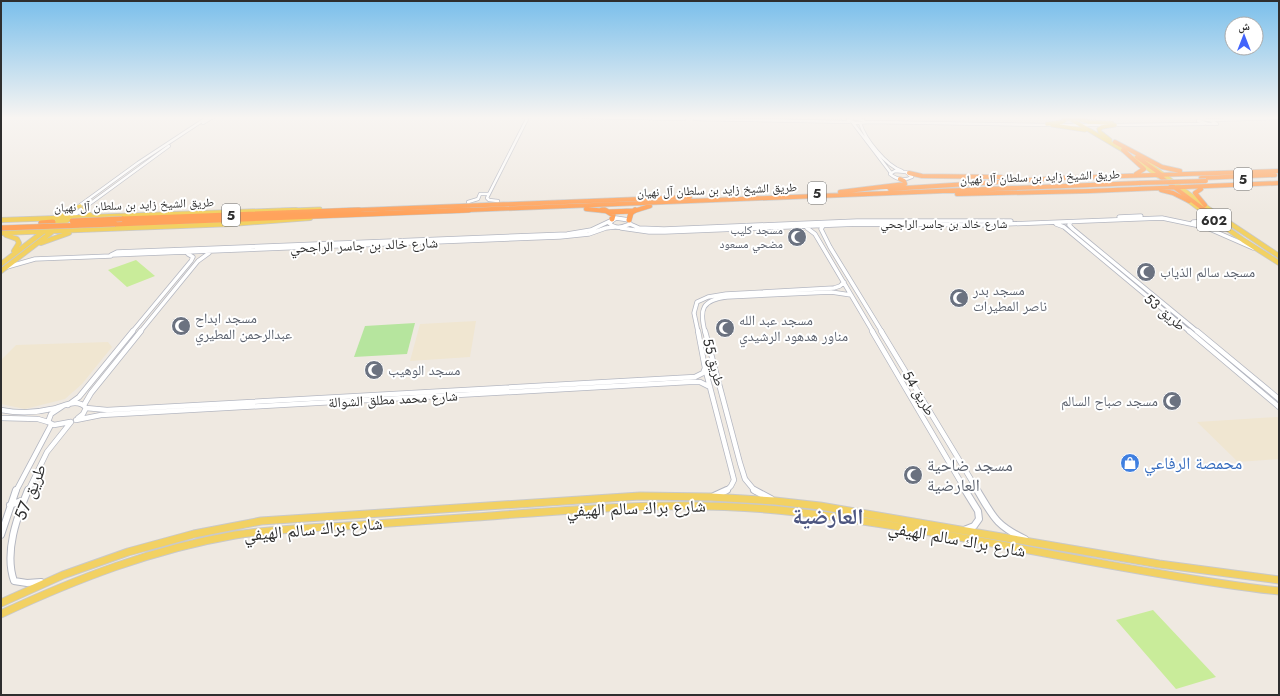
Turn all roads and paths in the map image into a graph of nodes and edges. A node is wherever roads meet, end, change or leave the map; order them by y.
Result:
1 (159, 149) edge
2 (164, 149) edge
3 (511, 149) edge
4 (873, 149) edge
5 (878, 149) edge
6 (1127, 149) edge
7 (1131, 149) edge
8 (1123, 150) joint
9 (1128, 153) junction
10 (902, 171) junction
11 (1243, 171) junction
12 (1279, 171) edge
13 (891, 173) junction
14 (909, 173) junction
15 (1159, 174) junction
16 (1279, 174) edge
17 (1095, 177) junction
18 (1054, 178) junction
19 (1134, 178) junction
20 (1279, 178) edge
21 (900, 179) junction
22 (112, 182) junction
23 (117, 182) junction
24 (1279, 183) edge
25 (1214, 186) junction
26 (1220, 186) junction
27 (1177, 187) junction
28 (1090, 191) junction
29 (840, 192) junction
30 (884, 192) junction
31 (488, 194) junction
32 (719, 200) junction
33 (498, 201) junction
34 (577, 201) junction
35 (1189, 201) junction
36 (468, 202) junction
37 (1205, 205) junction
38 (82, 207) junction
39 (546, 207) junction
40 (409, 208) junction
41 (340, 211) junction
42 (633, 211) junction
43 (609, 212) junction
44 (1205, 213) junction
45 (165, 214) junction
46 (99, 216) junction
47 (323, 216) junction
48 (71, 217) junction
49 (1136, 217) junction
50 (45, 218) junction
51 (1, 220) edge
52 (64, 220) junction
53 (611, 220) junction
54 (1224, 220) junction
55 (630, 222) junction
56 (887, 222) junction
57 (907, 222) junction
58 (978, 222) junction
59 (1071, 222) junction
60 (1205, 222) junction
61 (1048, 223) junction
62 (1, 224) edge
63 (981, 225) junction
64 (823, 226) junction
65 (155, 227) junction
66 (615, 227) junction
67 (747, 227) junction
68 (802, 227) junction
69 (1, 228) edge
70 (621, 228) junction
71 (738, 228) junction
72 (1066, 229) junction
73 (1073, 229) junction
74 (89, 230) junction
75 (53, 231) junction
76 (44, 232) junction
77 (1219, 232) junction
78 (1, 233) edge
79 (815, 234) junction
80 (822, 234) junction
81 (417, 241) junction
82 (407, 242) junction
83 (34, 245) junction
84 (218, 251) junction
85 (1262, 252) junction
86 (186, 253) junction
87 (12, 255) junction
88 (111, 256) junction
89 (1279, 256) edge
90 (191, 261) junction
91 (198, 261) junction
92 (1279, 263) edge
93 (1, 264) edge
94 (8, 266) junction
95 (1, 271) edge
96 (844, 282) junction
97 (831, 290) junction
98 (1140, 291) junction
99 (1149, 291) junction
100 (851, 295) junction
101 (1156, 297) junction
102 (1149, 298) junction
103 (706, 332) junction
104 (698, 333) junction
105 (699, 338) junction
106 (707, 338) junction
107 (103, 368) junction
108 (111, 368) junction
109 (705, 368) junction
110 (98, 374) junction
111 (107, 374) junction
112 (900, 377) junction
113 (909, 377) junction
114 (688, 379) junction
115 (536, 385) junction
116 (519, 386) junction
117 (906, 386) junction
118 (914, 386) junction
119 (710, 387) junction
120 (534, 391) junction
121 (521, 392) junction
122 (304, 398) junction
123 (288, 399) junction
124 (1279, 399) edge
125 (301, 404) junction
126 (285, 405) junction
127 (66, 406) junction
128 (85, 407) junction
129 (1279, 407) edge
130 (1, 412) edge
131 (1, 418) edge
132 (74, 421) junction
133 (50, 423) junction
134 (953, 467) junction
135 (964, 467) junction
136 (743, 472) junction
137 (732, 473) junction
138 (711, 497) junction
139 (24, 500) junction
140 (572, 500) junction
141 (584, 500) junction
142 (775, 501) junction
143 (10, 505) junction
144 (586, 509) junction
145 (573, 510) junction
146 (862, 514) junction
147 (357, 515) junction
148 (876, 516) junction
149 (313, 518) junction
150 (860, 522) junction
151 (352, 525) junction
152 (877, 525) junction
153 (310, 528) junction
154 (962, 531) junction
155 (1, 535) edge
156 (1037, 544) junction
157 (1159, 564) junction
158 (1184, 568) junction
159 (1164, 574) junction
160 (1188, 578) junction
161 (1279, 580) edge
162 (52, 581) junction
163 (1279, 591) edge
164 (1, 604) edge
165 (1, 614) edge

1 - 22 street
2 - 23 street
3 - 31 street
4 - 13 street
5 - 10 street
6 - 15 main road, 602
7 - 11 highway
8 - 9 main road, 602
8 - 17 highway
9 - 15 main road, 602
9 - 15 highway
10 - 13 street
10 - 14 street
11 - 12 highway
11 - 15 highway
11 - 25 highway
13 - 21 street
14 - 18 highway
14 - 21 street
15 - 19 highway
15 - 27 main road, 602
15 - 27 highway
16 - 19 highway, طريق الشيخ زايد بن سلطان آل نهيان / 5
17 - 18 highway
17 - 19 highway
18 - 30 highway
19 - 28 highway
19 - 30 highway, طريق الشيخ زايد بن سلطان آل نهيان / 5
20 - 30 highway, طريق الشيخ زايد بن سلطان آل نهيان / 5, bridge
21 - 29 highway
22 - 23 street
22 - 38 street
23 - 38 street
24 - 26 highway
25 - 26 highway
25 - 27 highway
26 - 37 highway
27 - 28 highway
27 - 35 main road, 602
27 - 37 main road, 602
27 - 54 highway
28 - 30 highway
28 - 35 highway
29 - 30 highway, طريق الشيخ زايد بن سلطان آل نهيان / 5
29 - 34 highway, طريق الشيخ زايد بن سلطان آل نهيان / 5
30 - 32 highway, طريق الشيخ زايد بن سلطان آل نهيان / 5
31 - 33 street
31 - 36 street
32 - 39 highway, طريق الشيخ زايد بن سلطان آل نهيان / 5
32 - 42 highway
33 - 34 highway
33 - 36 highway
34 - 40 highway, طريق الشيخ زايد بن سلطان آل نهيان / 5
35 - 44 main road, 602
36 - 40 highway
37 - 54 main road, 602
38 - 46 main road
38 - 48 street
38 - 50 main road
38 - 52 street
39 - 43 highway
39 - 47 highway, طريق الشيخ زايد بن سلطان آل نهيان / 5
40 - 41 highway, طريق الشيخ زايد بن سلطان آل نهيان / 5
41 - 45 main road, طريق الشيخ زايد بن سلطان آل نهيان
41 - 62 highway, طريق الشيخ زايد بن سلطان آل نهيان / 5, bridge
42 - 43 highway
42 - 55 highway
43 - 53 highway
44 - 60 street
44 - 85 main road, 602
45 - 46 main road, طريق الشيخ زايد بن سلطان آل نهيان
45 - 65 main road
46 - 48 main road, طريق الشيخ زايد بن سلطان آل نهيان
47 - 65 main road, طريق الشيخ زايد بن سلطان آل نهيان
47 - 69 highway, طريق الشيخ زايد بن سلطان آل نهيان / 5, bridge
48 - 52 main road
49 - 58 street, شارع خالد بن جاسر الراجحي
49 - 59 street, شارع خالد بن جاسر الراجحي
49 - 60 street, شارع خالد بن جاسر الراجحي
49 - 77 street, شارع خالد بن جاسر الراجحي
50 - 51 main road, طريق الشيخ زايد بن سلطان آل نهيان
50 - 52 main road, طريق الشيخ زايد بن سلطان آل نهيان
51 - 78 main road
52 - 75 main road
52 - 76 main road
53 - 55 street, شارع خالد بن جاسر الراجحي
53 - 66 street
53 - 81 street, شارع خالد بن جاسر الراجحي
54 - 89 main road, 602
55 - 70 street
55 - 71 street, شارع خالد بن جاسر الراجحي
56 - 57 street, شارع خالد بن جاسر الراجحي
56 - 64 street, شارع خالد بن جاسر الراجحي
56 - 67 street, شارع خالد بن جاسر الراجحي
57 - 58 street, شارع خالد بن جاسر الراجحي
57 - 63 street, شارع خالد بن جاسر الراجحي
58 - 63 street
59 - 61 street, شارع خالد بن جاسر الراجحي
59 - 73 street
60 - 77 street
61 - 63 street, شارع خالد بن جاسر الراجحي
61 - 72 street, طريق 53
64 - 68 street, شارع خالد بن جاسر الراجحي
64 - 80 street
65 - 74 main road, طريق الشيخ زايد بن سلطان آل نهيان
66 - 70 street, شارع خالد بن جاسر الراجحي
66 - 81 street, شارع خالد بن جاسر الراجحي
67 - 68 street, شارع خالد بن جاسر الراجحي
67 - 71 street, شارع خالد بن جاسر الراجحي
68 - 79 street
70 - 71 street, شارع خالد بن جاسر الراجحي
72 - 73 street
72 - 98 street, طريق 53
73 - 99 street, طريق 53
74 - 75 main road, طريق الشيخ زايد بن سلطان آل نهيان
74 - 83 main road
75 - 76 main road, طريق الشيخ زايد بن سلطان آل نهيان
75 - 83 main road
76 - 78 main road, طريق الشيخ زايد بن سلطان آل نهيان
76 - 87 main road
77 - 85 street, شارع خالد بن جاسر الراجحي
78 - 87 main road
79 - 80 street
79 - 96 street, طريق 54
80 - 113 street, طريق 54
81 - 82 street, شارع خالد بن جاسر الراجحي
82 - 84 street, شارع خالد بن جاسر الراجحي
82 - 88 street, شارع خالد بن جاسر الراجحي
83 - 94 main road
84 - 86 street, شارع خالد بن جاسر الراجحي
84 - 91 street
85 - 92 main road, 602
86 - 88 street, شارع خالد بن جاسر الراجحي
86 - 90 street
87 - 93 main road
87 - 94 main road
88 - 94 street, شارع خالد بن جاسر الراجحي
90 - 91 street
90 - 107 street
91 - 108 street
94 - 95 main road
96 - 97 street, طريق 55
96 - 100 street, طريق 54
97 - 100 street, طريق 55
97 - 103 street, طريق 55
97 - 104 street, طريق 55
98 - 99 street
98 - 102 street, طريق 53
99 - 101 street, طريق 53
100 - 112 street, طريق 54
101 - 102 street
101 - 124 street, طريق 53
102 - 129 street, طريق 53
103 - 104 street
103 - 106 street, طريق 55
104 - 105 street, طريق 55
105 - 106 street
105 - 109 street, طريق 55
106 - 136 street, طريق 55
107 - 108 street
107 - 110 street
108 - 111 street
109 - 114 street, شارع محمد مطلق الشوالة
109 - 119 street, طريق 55
110 - 111 street
110 - 127 street
111 - 128 street
112 - 113 street
112 - 117 street, طريق 54
113 - 118 street, طريق 54
114 - 115 street, شارع محمد مطلق الشوالة
114 - 119 street, شارع محمد مطلق الشوالة
114 - 120 street, شارع محمد مطلق الشوالة
115 - 116 street, شارع محمد مطلق الشوالة
115 - 120 street
116 - 121 street
116 - 122 street, شارع محمد مطلق الشوالة
117 - 118 street
117 - 134 street, طريق 54
118 - 135 street, طريق 54
119 - 137 street, طريق 55
120 - 121 street, شارع محمد مطلق الشوالة
121 - 125 street, شارع محمد مطلق الشوالة
122 - 123 street, شارع محمد مطلق الشوالة
122 - 125 street
123 - 126 street
123 - 128 street, شارع محمد مطلق الشوالة
125 - 126 street, شارع محمد مطلق الشوالة
126 - 132 street, شارع محمد مطلق الشوالة
127 - 128 street, شارع محمد مطلق الشوالة
127 - 130 street
127 - 133 street, طريق 57
128 - 132 street, طريق 57
131 - 133 street
132 - 133 street, شارع محمد مطلق الشوالة
132 - 139 street, طريق 57
133 - 143 street, طريق 57
134 - 135 street
134 - 154 street, طريق 54
135 - 156 street, طريق 54
136 - 137 street
136 - 142 street, طريق 55
137 - 138 street
138 - 141 main road, شارع براك سالم الهيفي
138 - 142 main road, شارع براك سالم الهيفي
139 - 143 street
139 - 162 street, طريق 57
140 - 141 main road, شارع براك سالم الهيفي
140 - 145 main road
140 - 147 main road, شارع براك سالم الهيفي
141 - 144 main road
142 - 146 main road, شارع براك سالم الهيفي
143 - 155 street, طريق 57
144 - 145 main road, شارع براك سالم الهيفي
144 - 150 main road, شارع براك سالم الهيفي
145 - 151 main road, شارع براك سالم الهيفي
146 - 148 main road, شارع براك سالم الهيفي
146 - 150 main road
147 - 149 main road, شارع براك سالم الهيفي
147 - 151 main road
148 - 152 main road
148 - 154 main road, شارع براك سالم الهيفي
149 - 153 main road
149 - 162 main road, شارع براك سالم الهيفي
150 - 152 main road, شارع براك سالم الهيفي
151 - 153 main road, شارع براك سالم الهيفي
152 - 159 main road, شارع براك سالم الهيفي
153 - 165 main road, شارع براك سالم الهيفي
154 - 156 main road, شارع براك سالم الهيفي
156 - 157 main road, شارع براك سالم الهيفي
157 - 158 main road, شارع براك سالم الهيفي
157 - 159 main road
158 - 160 main road
158 - 161 main road, شارع براك سالم الهيفي
159 - 160 main road, شارع براك سالم الهيفي
160 - 163 main road, شارع براك سالم الهيفي
162 - 164 main road, شارع براك سالم الهيفي

